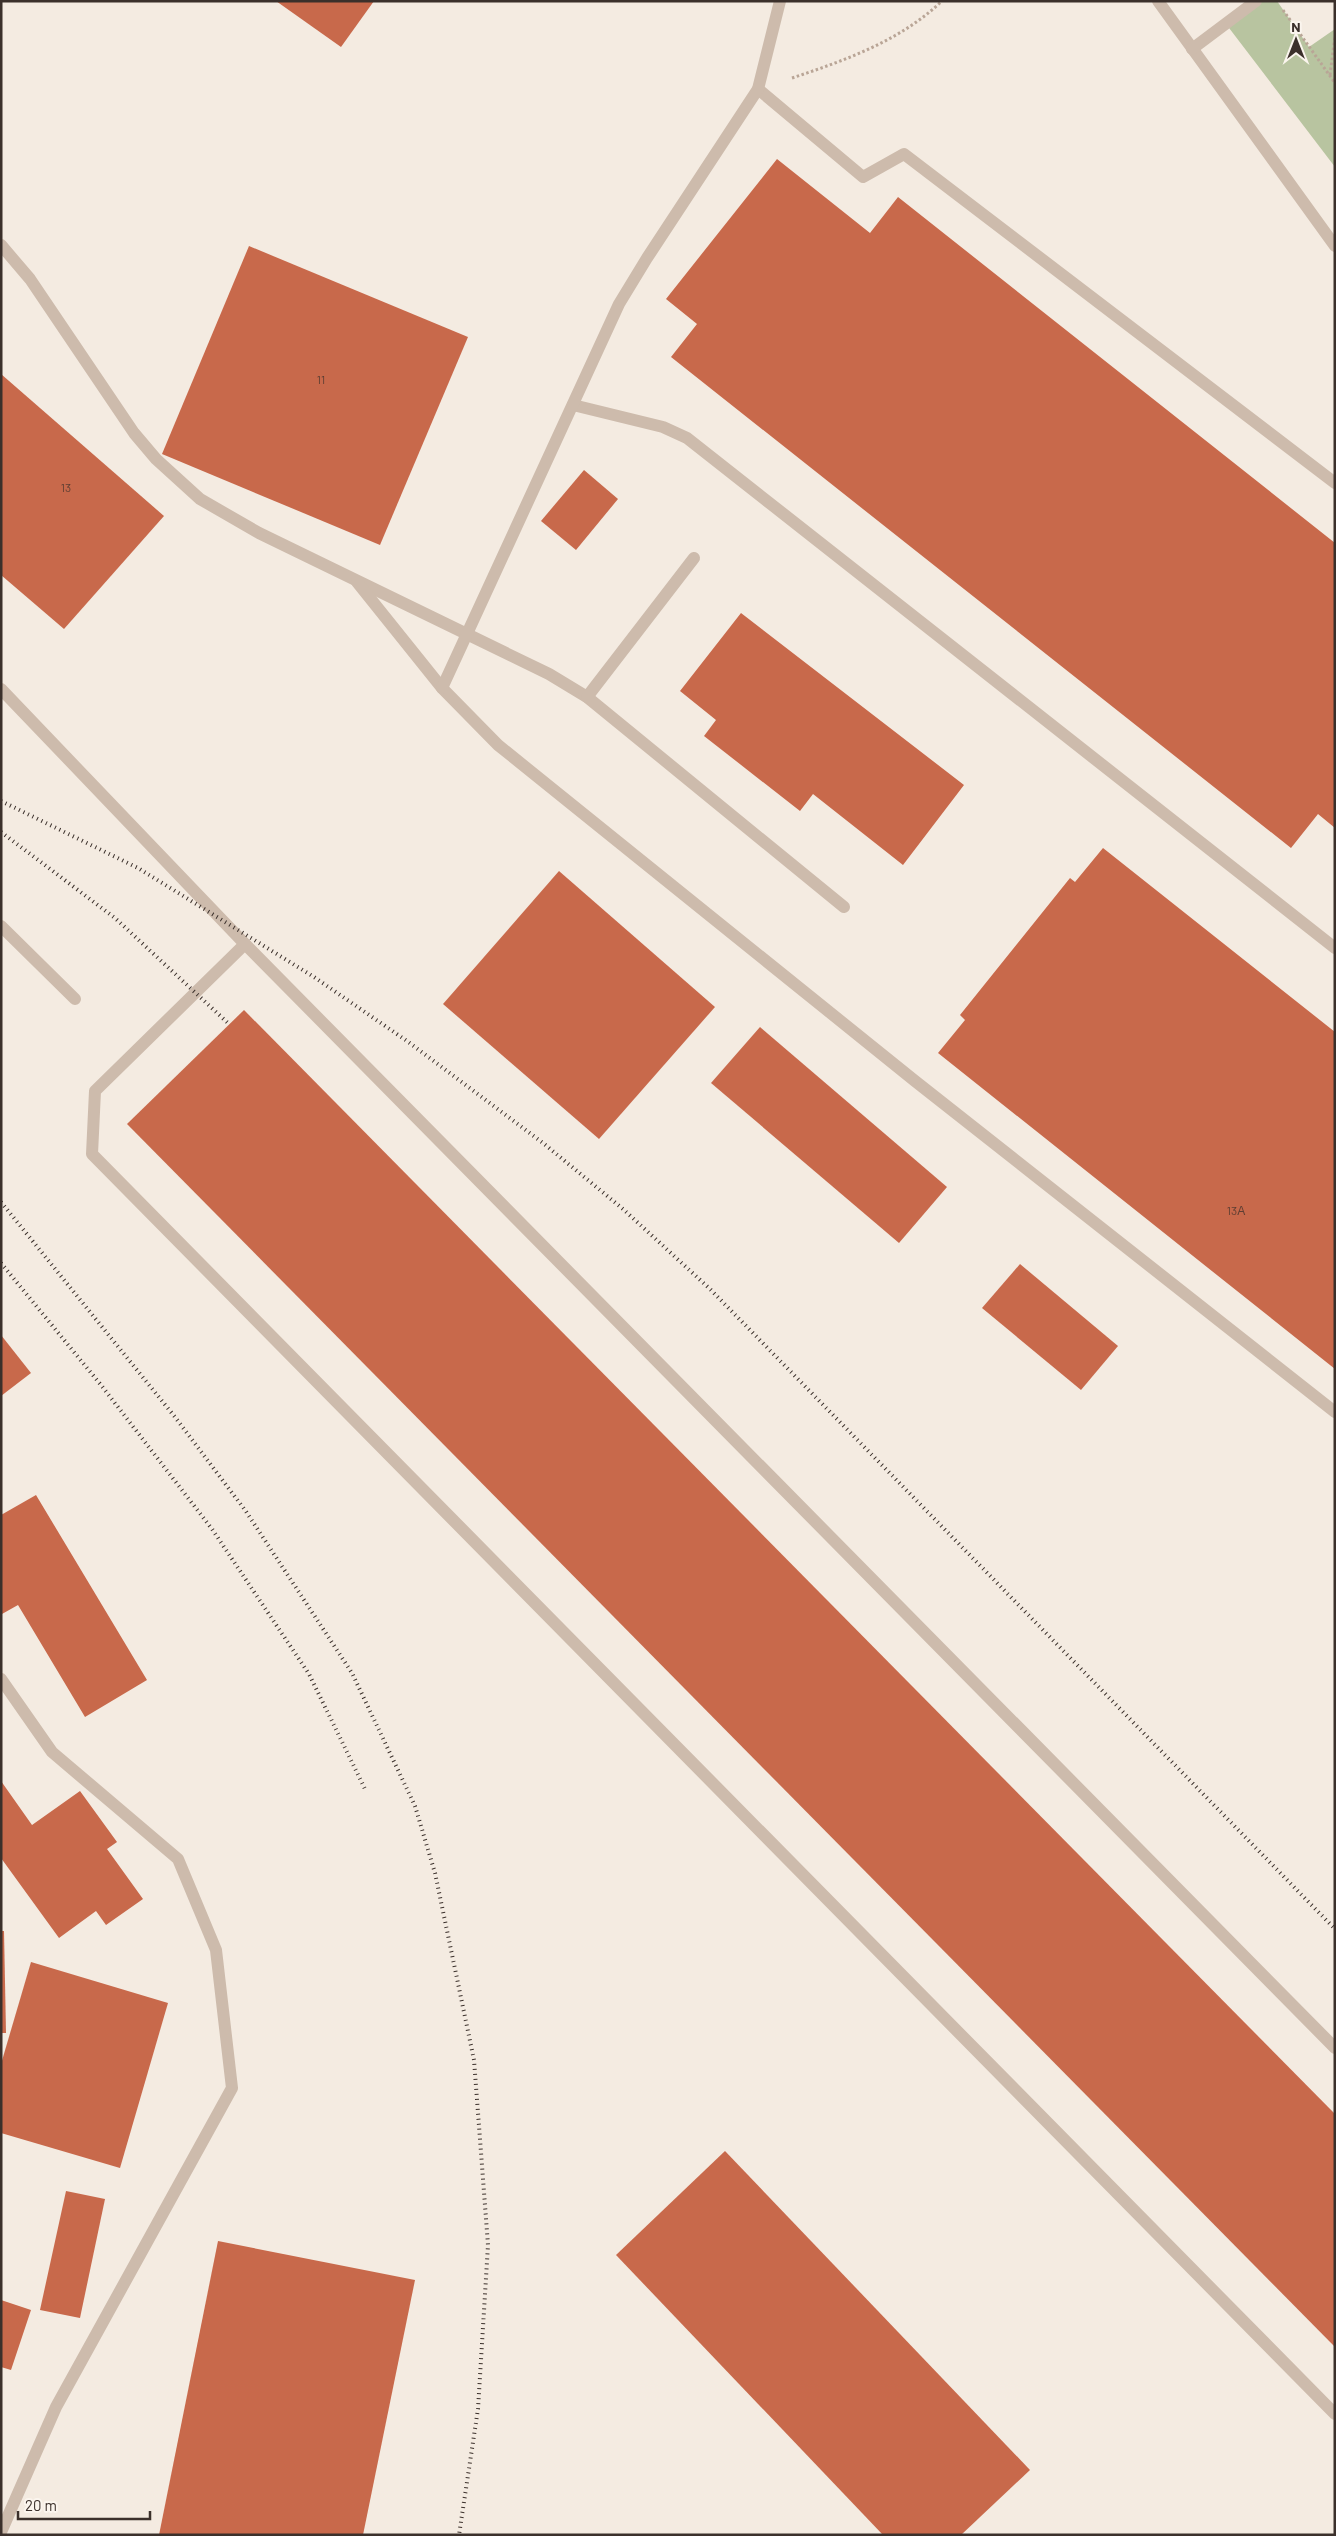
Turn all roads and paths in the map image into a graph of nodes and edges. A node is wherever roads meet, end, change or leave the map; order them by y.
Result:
1 (780, 1) edge
2 (942, 1) edge
3 (1158, 1) edge
4 (1256, 1) edge
5 (1282, 9) dead end
6 (1335, 36) edge
7 (1192, 49) junction
8 (1330, 75) junction
9 (1335, 83) edge
10 (758, 90) junction
11 (1, 245) edge
12 (1335, 246) edge
13 (574, 404) junction
14 (1335, 483) edge
15 (694, 558) dead end
16 (356, 582) junction
17 (467, 635) junction
18 (442, 688) junction
19 (1, 689) edge
20 (587, 697) junction
21 (844, 907) dead end
22 (1, 926) edge
23 (245, 944) junction
24 (1335, 948) edge
25 (75, 999) dead end
26 (1335, 1412) edge
27 (1, 1679) edge
28 (1335, 2048) edge
29 (1335, 2414) edge
30 (1, 2532) edge

1 - 10 street
2 - 10 path
3 - 7 street
4 - 7 street
5 - 8 path
6 - 8 path
7 - 12 street
8 - 9 path
10 - 13 street
10 - 14 street
11 - 16 street
13 - 17 street
13 - 24 street
15 - 20 street
16 - 17 street
16 - 18 street
17 - 18 street
17 - 20 street
18 - 26 street
19 - 23 street
20 - 21 street
22 - 25 street
23 - 28 street
23 - 29 street
27 - 30 street

